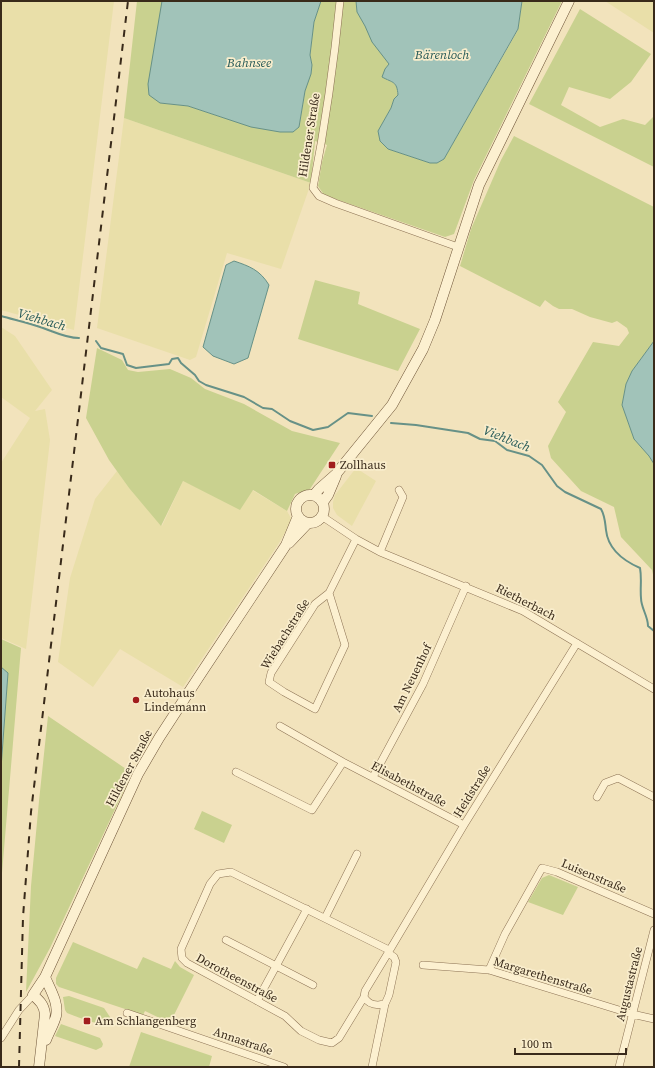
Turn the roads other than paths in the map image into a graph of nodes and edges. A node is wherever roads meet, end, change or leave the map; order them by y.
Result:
1 (340, 1) edge
2 (569, 1) edge
3 (458, 247) junction
4 (336, 474) junction
5 (399, 490) dead end
6 (314, 495) junction
7 (323, 502) junction
8 (298, 516) junction
9 (323, 516) junction
10 (308, 523) junction
11 (356, 539) junction
12 (286, 545) junction
13 (380, 552) junction
14 (466, 586) junction
15 (328, 594) junction
16 (577, 643) junction
17 (654, 689) edge
18 (280, 726) dead end
19 (344, 762) junction
20 (236, 772) dead end
21 (373, 777) junction
22 (597, 797) dead end
23 (654, 797) edge
24 (464, 825) junction
25 (357, 854) dead end
26 (307, 909) junction
27 (654, 914) edge
28 (324, 918) junction
29 (654, 930) edge
30 (226, 940) dead end
31 (388, 951) junction
32 (276, 965) junction
33 (424, 965) dead end
34 (489, 970) junction
35 (45, 977) junction
36 (313, 985) dead end
37 (33, 995) junction
38 (364, 997) junction
39 (257, 1001) junction
40 (385, 1004) junction
41 (127, 1013) dead end
42 (632, 1014) junction
43 (654, 1019) edge
44 (1, 1038) edge
45 (40, 1054) junction
46 (39, 1067) edge
47 (284, 1067) edge
48 (372, 1067) edge
49 (620, 1067) edge

1 - 3 street, Hildener Straße
2 - 3 main road
3 - 4 main road
4 - 6 main road
4 - 7 main road
5 - 13 street
6 - 7 main road
6 - 8 main road
7 - 9 main road
8 - 10 main road
8 - 12 main road, Hildener Straße
9 - 10 main road
9 - 11 street, Rietherbach
10 - 12 main road, Hildener Straße
11 - 13 street, Rietherbach
11 - 15 street, Wiebachstraße
12 - 35 main road, Hildener Straße
13 - 14 street, Rietherbach
14 - 16 street, Rietherbach
14 - 21 street, Am Neuenhof
15 - 15 street, Wiebachstraße
16 - 17 street, Rietherbach
16 - 24 street, Heidstraße
18 - 19 street, Elisabethstraße
19 - 20 street
19 - 21 street, Elisabethstraße
21 - 24 street, Elisabethstraße
22 - 23 street
24 - 31 street, Heidstraße
25 - 28 street
26 - 28 street, Dorotheenstraße
26 - 32 street
26 - 39 street, Dorotheenstraße
27 - 34 street, Luisenstraße
28 - 31 street, Dorotheenstraße
29 - 42 street, Augustastraße
30 - 32 street
31 - 38 street, Heidstraße
31 - 40 street
32 - 36 street
32 - 39 street
33 - 34 street, Margarethenstraße
34 - 42 street, Margarethenstraße
35 - 37 main road, Hildener Straße
35 - 45 main road
37 - 44 street
37 - 45 main road
38 - 39 street, Dorotheenstraße
38 - 40 street
40 - 48 street
41 - 47 street, Annastraße
42 - 43 street, Margarethenstraße
42 - 49 street, Augustastraße
45 - 46 main road

